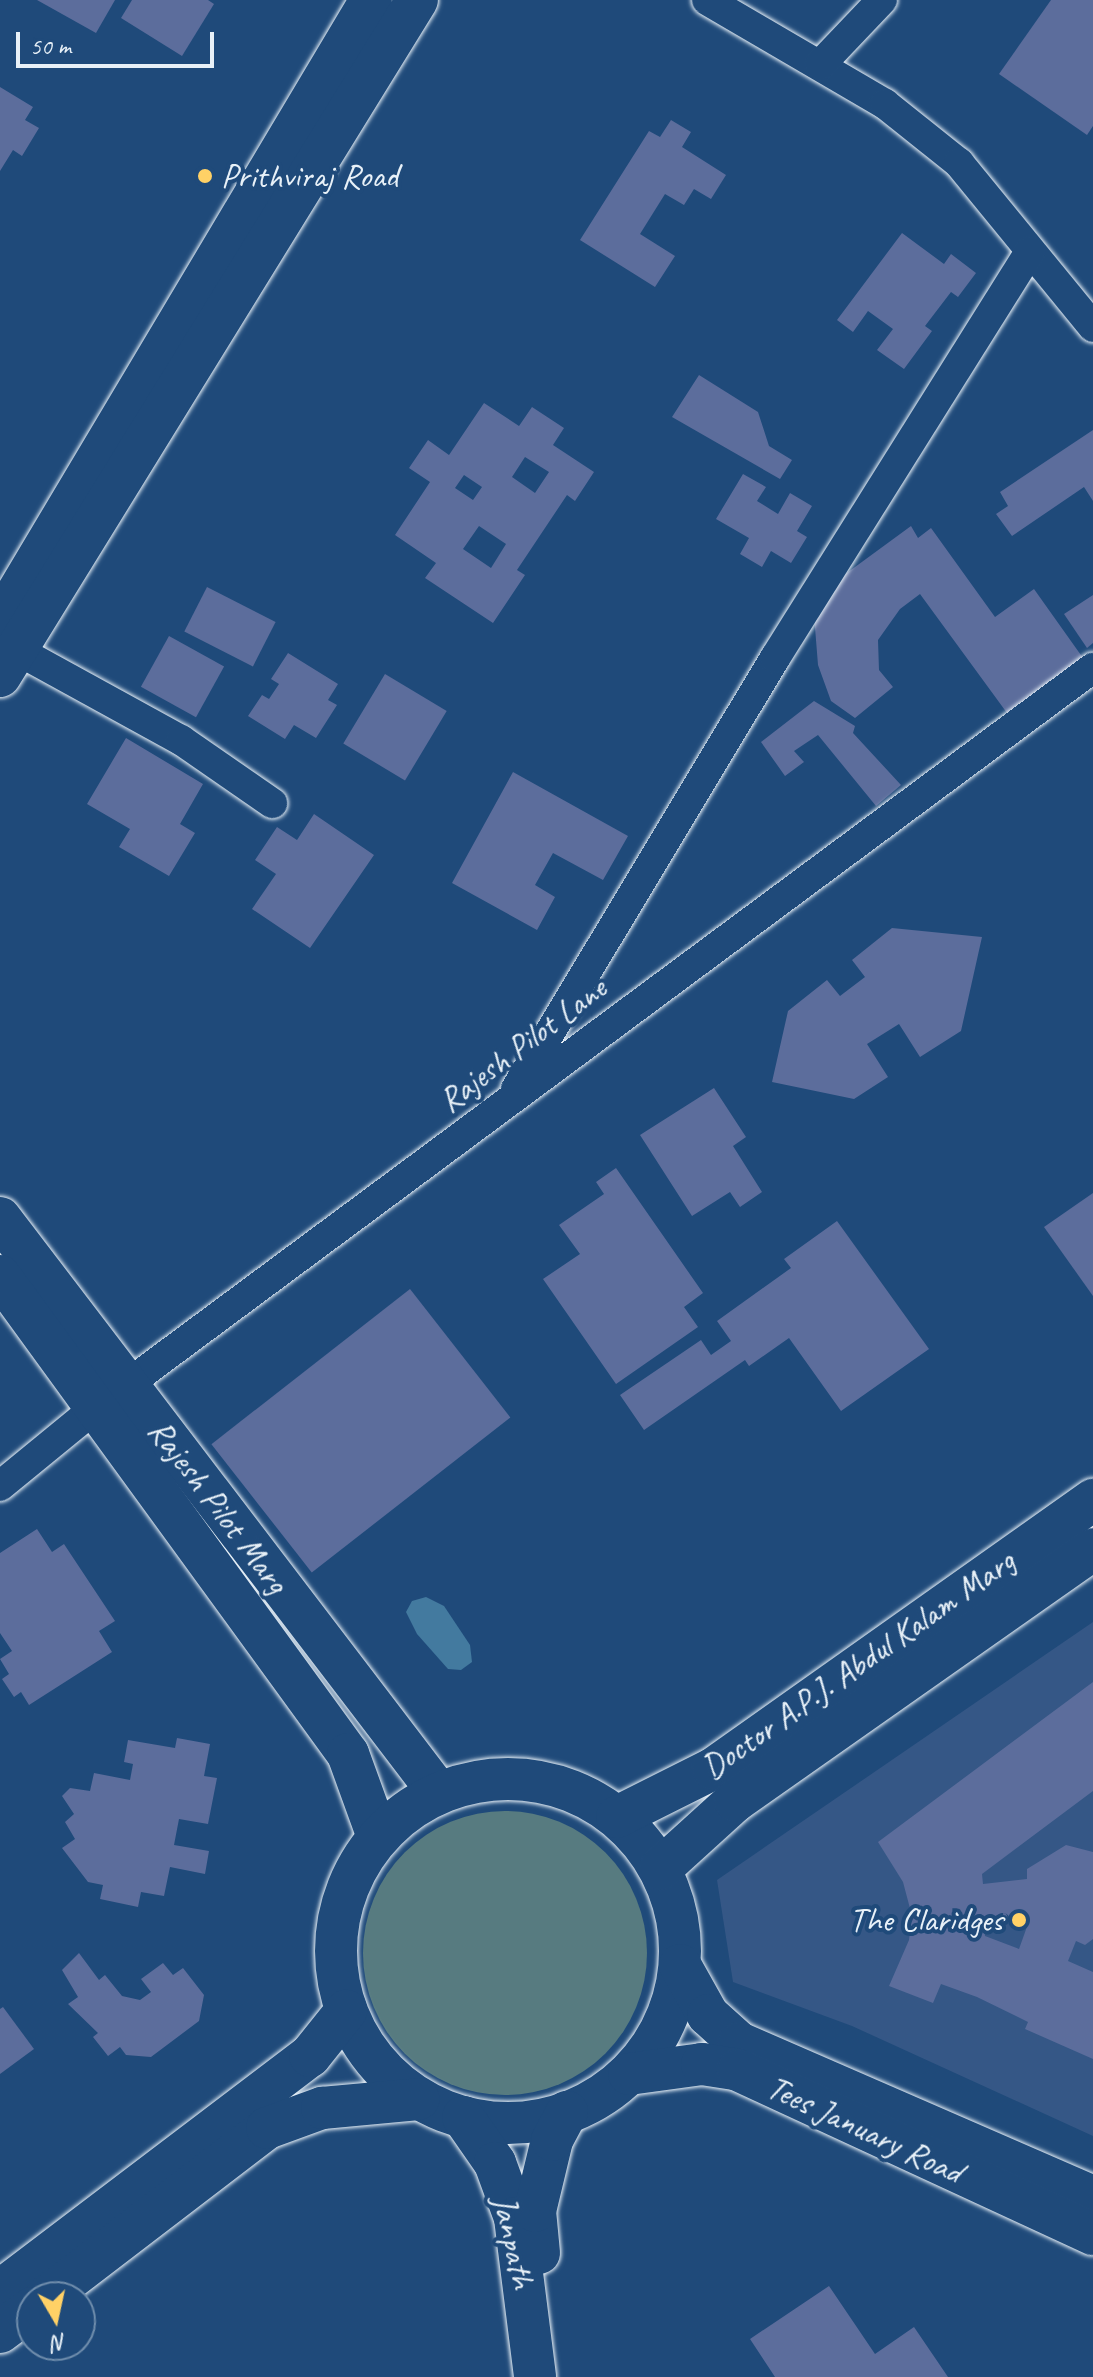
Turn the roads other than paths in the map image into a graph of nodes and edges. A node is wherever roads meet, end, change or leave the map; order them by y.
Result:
1 (371, 0) edge
2 (417, 0) edge
3 (707, 0) edge
4 (882, 0) edge
5 (820, 65) junction
6 (1030, 251) junction
7 (1093, 327) edge
8 (6, 649) edge
9 (1093, 668) edge
10 (272, 803) dead end
11 (509, 1101) junction
12 (0, 1218) edge
13 (0, 1276) edge
14 (110, 1396) junction
15 (0, 1486) edge
16 (1093, 1500) edge
17 (1093, 1549) edge
18 (439, 1793) junction
19 (617, 1817) junction
20 (378, 1837) junction
21 (660, 1869) junction
22 (680, 1965) junction
23 (346, 2011) junction
24 (629, 2074) junction
25 (419, 2099) junction
26 (567, 2112) junction
27 (463, 2117) junction
28 (1093, 2197) edge
29 (1093, 2234) edge
30 (67, 2281) edge
31 (0, 2291) edge
32 (535, 2377) edge
33 (554, 2377) edge

1 - 8 main road
2 - 8 main road
3 - 5 street
4 - 5 street
5 - 6 street
6 - 7 street
6 - 11 street
8 - 10 street
9 - 11 street, Rajesh Pilot Lane
11 - 14 street, Rajesh Pilot Lane
12 - 14 main road, Rajesh Pilot Marg
13 - 14 main road, Rajesh Pilot Marg
14 - 15 street, Rajesh Pilot Lane
14 - 18 main road, Rajesh Pilot Marg
14 - 20 main road, Rajesh Pilot Marg
16 - 19 main road, Doctor A.P.J. Abdul Kalam Marg
17 - 21 main road, Doctor A.P.J. Abdul Kalam Marg
18 - 19 main road
18 - 20 main road
19 - 21 main road
20 - 23 main road
21 - 22 main road
22 - 24 main road
22 - 28 main road, Tees January Road
23 - 25 main road
23 - 31 main road
24 - 26 main road
24 - 29 main road, Tees January Road
25 - 27 main road
25 - 30 main road
26 - 27 main road
26 - 33 main road, Janpath
27 - 32 main road, Janpath

